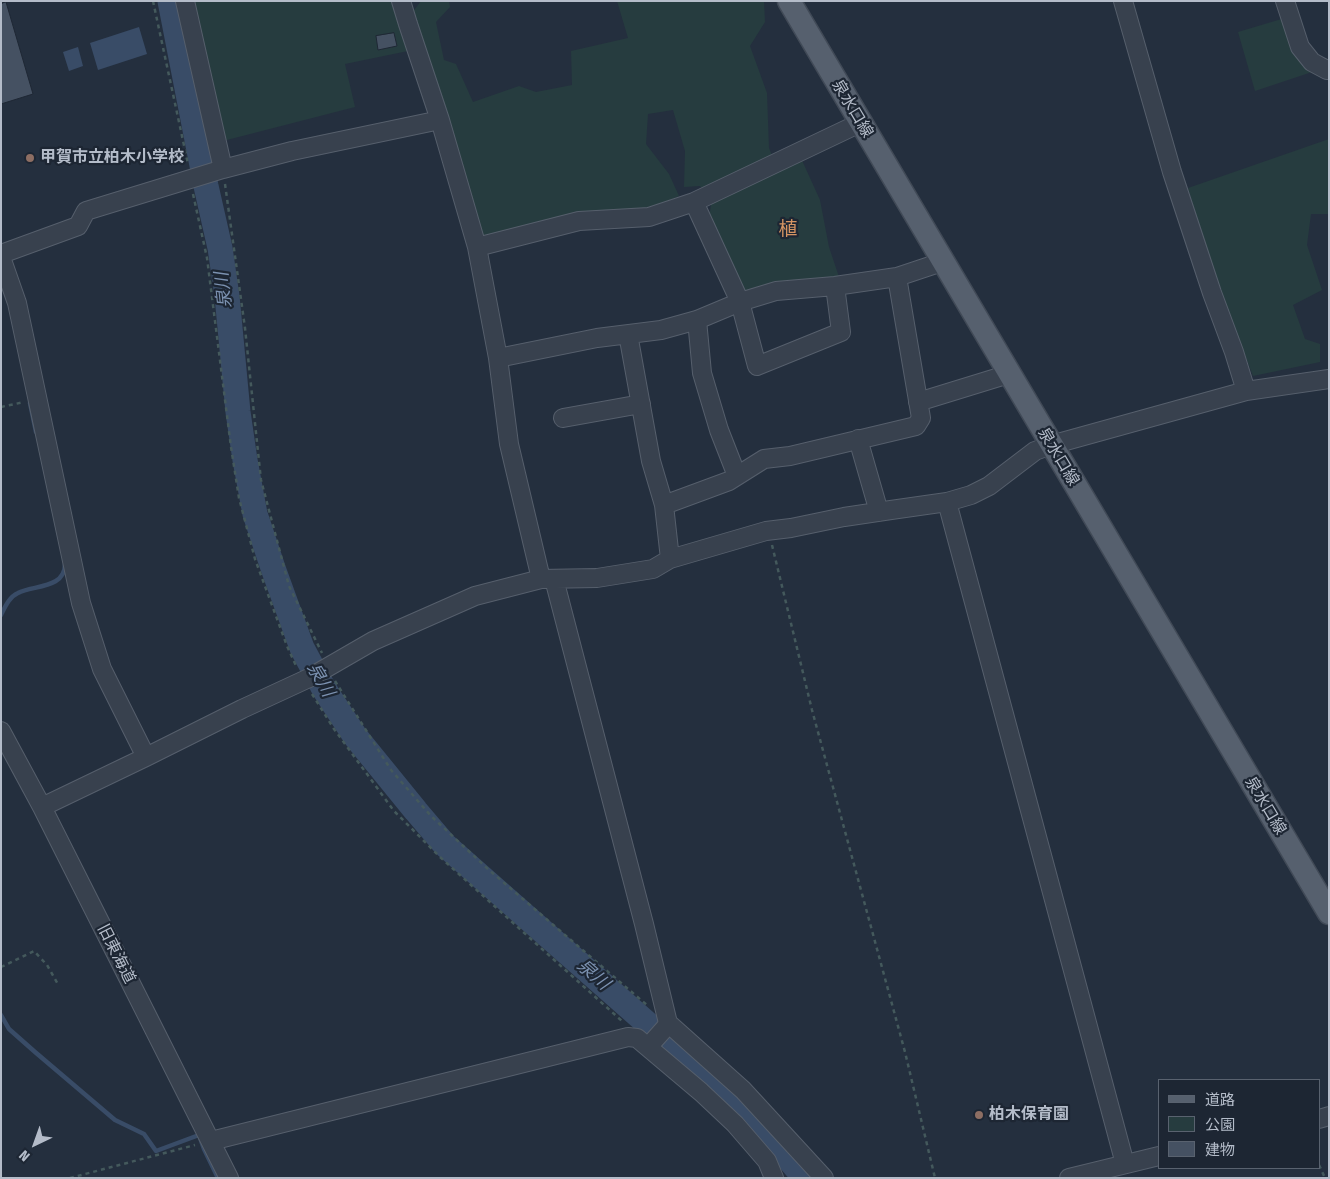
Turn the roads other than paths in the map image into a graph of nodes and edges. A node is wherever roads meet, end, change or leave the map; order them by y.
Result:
1 (185, 1) edge
2 (789, 1) edge
3 (1123, 1) edge
4 (1285, 1) edge
5 (406, 4) edge
6 (1329, 69) edge
7 (440, 120) junction
8 (860, 123) junction
9 (218, 171) junction
10 (694, 202) junction
11 (477, 247) junction
12 (942, 262) junction
13 (897, 277) junction
14 (835, 286) junction
15 (740, 302) junction
16 (697, 320) junction
17 (628, 334) junction
18 (498, 358) junction
19 (1009, 374) junction
20 (1329, 379) edge
21 (1246, 391) junction
22 (918, 402) junction
23 (641, 404) junction
24 (563, 418) dead end
25 (858, 439) junction
26 (1051, 445) junction
27 (737, 476) junction
28 (947, 502) junction
29 (664, 505) junction
30 (879, 512) junction
31 (670, 560) junction
32 (547, 579) junction
33 (1, 731) edge
34 (146, 757) junction
35 (42, 807) junction
36 (1329, 913) edge
37 (666, 1026) junction
38 (646, 1042) junction
39 (211, 1141) junction
40 (1158, 1156) edge
41 (1125, 1164) junction
42 (229, 1178) edge
43 (774, 1178) edge
44 (824, 1178) edge
45 (1068, 1178) edge

1 - 9 street
2 - 8 main road, 泉水口線
3 - 21 street
4 - 6 street
5 - 7 street
7 - 9 street
7 - 11 street
8 - 10 street
8 - 12 main road, 泉水口線
9 - 34 street
10 - 11 street
10 - 15 street
11 - 18 street
12 - 13 street
12 - 19 main road, 泉水口線
13 - 14 street
13 - 22 street
14 - 15 street
14 - 15 street
15 - 16 street
16 - 17 street
16 - 27 street
17 - 18 street
17 - 23 street
18 - 32 street
19 - 22 street
19 - 26 main road, 泉水口線
20 - 21 street
21 - 26 street
22 - 25 street
23 - 24 street
23 - 29 street
25 - 27 street
25 - 30 street
26 - 28 street
26 - 36 main road, 泉水口線
27 - 29 street
28 - 30 street
28 - 41 street
29 - 31 street
30 - 31 street
31 - 32 street
32 - 34 street
32 - 37 street
33 - 35 street, 旧東海道
34 - 35 street
35 - 39 street, 旧東海道
37 - 38 street
37 - 44 street
38 - 39 street
38 - 43 street
39 - 42 street, 旧東海道
40 - 41 street
41 - 45 street

